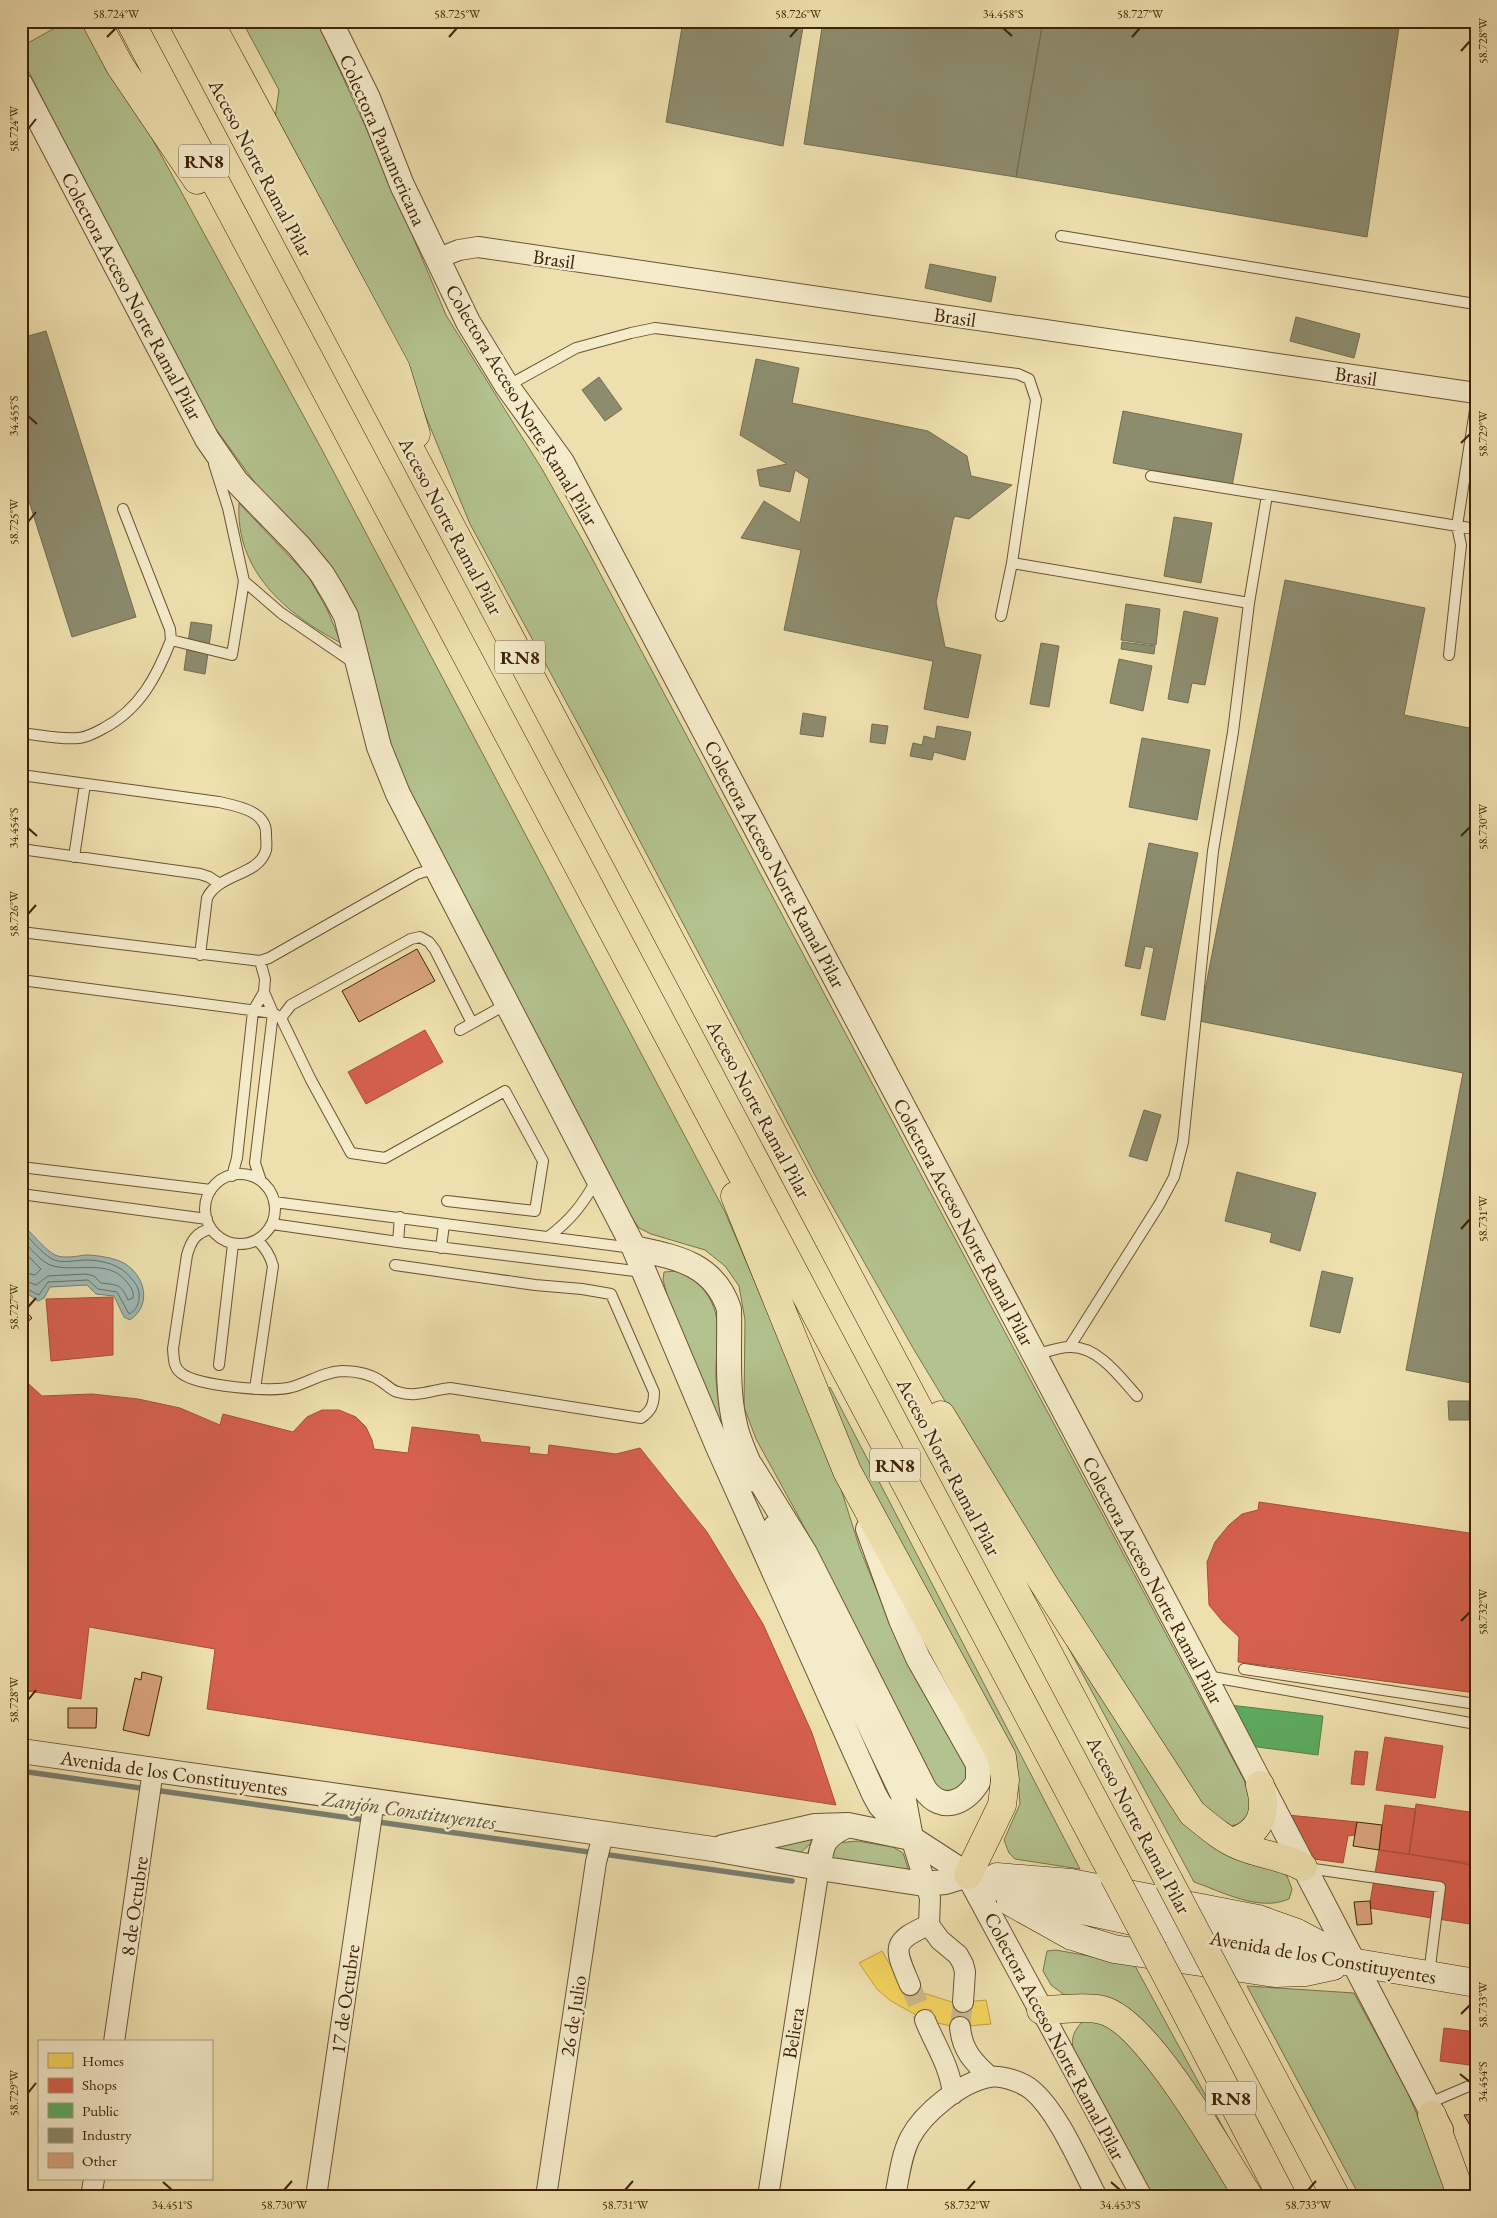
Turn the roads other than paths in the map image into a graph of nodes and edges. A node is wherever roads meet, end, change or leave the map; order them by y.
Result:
1 (96, 21) edge
2 (130, 21) edge
3 (183, 21) edge
4 (209, 21) edge
5 (330, 21) edge
6 (21, 85) edge
7 (1062, 236) dead end
8 (436, 259) junction
9 (1476, 301) edge
10 (279, 302) junction
11 (507, 386) junction
12 (1476, 393) edge
13 (1476, 404) edge
14 (207, 439) junction
15 (1152, 476) dead end
16 (434, 495) junction
17 (1267, 495) junction
18 (122, 509) dead end
19 (1458, 526) junction
20 (1476, 529) edge
21 (1012, 563) junction
22 (244, 581) junction
23 (1250, 603) junction
24 (1001, 616) dead end
25 (171, 640) junction
26 (1449, 655) dead end
27 (360, 668) junction
28 (21, 733) edge
29 (21, 775) edge
30 (85, 784) junction
31 (21, 850) edge
32 (74, 857) junction
33 (436, 868) junction
34 (218, 883) junction
35 (21, 932) edge
36 (200, 955) junction
37 (260, 961) junction
38 (21, 980) edge
39 (264, 992) junction
40 (507, 1004) junction
41 (253, 1010) junction
42 (277, 1016) junction
43 (472, 1024) junction
44 (460, 1030) dead end
45 (677, 1053) junction
46 (21, 1167) edge
47 (232, 1176) junction
48 (597, 1178) junction
49 (261, 1181) junction
50 (211, 1190) junction
51 (21, 1194) edge
52 (447, 1201) dead end
53 (274, 1202) junction
54 (400, 1217) junction
55 (209, 1224) junction
56 (272, 1224) junction
57 (444, 1224) junction
58 (548, 1237) junction
59 (257, 1240) junction
60 (398, 1242) junction
61 (233, 1244) junction
62 (440, 1248) junction
63 (634, 1248) junction
64 (395, 1265) dead end
65 (644, 1272) junction
66 (857, 1294) junction
67 (1070, 1346) junction
68 (1034, 1355) junction
69 (219, 1365) dead end
70 (255, 1389) junction
71 (1137, 1396) dead end
72 (750, 1466) junction
73 (847, 1471) junction
74 (1244, 1669) dead end
75 (1204, 1675) junction
76 (1476, 1704) edge
77 (1476, 1724) edge
78 (21, 1751) edge
79 (152, 1774) junction
80 (1260, 1785) junction
81 (373, 1805) junction
82 (848, 1825) junction
83 (911, 1838) junction
84 (1233, 1842) junction
85 (600, 1847) junction
86 (713, 1849) junction
87 (1303, 1867) junction
88 (819, 1868) junction
89 (968, 1875) junction
90 (924, 1884) junction
91 (929, 1925) junction
92 (1352, 1962) junction
93 (1429, 1975) junction
94 (1476, 1983) edge
95 (910, 1985) tunnel mouth
96 (963, 2002) tunnel mouth
97 (1041, 2010) junction
98 (925, 2020) tunnel mouth
99 (960, 2027) tunnel mouth
100 (114, 2040) edge
101 (990, 2077) junction
102 (1476, 2084) edge
103 (953, 2094) junction
104 (1429, 2109) junction
105 (94, 2180) edge
106 (1476, 2195) edge
107 (91, 2197) edge
108 (316, 2197) edge
109 (546, 2197) edge
110 (768, 2197) edge
111 (895, 2197) edge
112 (1097, 2197) edge
113 (1142, 2197) edge
114 (1249, 2197) edge
115 (1282, 2197) edge
116 (1336, 2197) edge
117 (1462, 2197) edge

1 - 10 highway
2 - 10 highway, RN8
3 - 16 highway, Acceso Norte Ramal Pilar / RN8
4 - 16 highway
5 - 8 street, Colectora Panamericana
6 - 14 street, Colectora Acceso Norte Ramal Pilar
7 - 9 lane
8 - 11 street, Colectora Acceso Norte Ramal Pilar
8 - 12 street, Brasil
10 - 45 highway, RN8
11 - 21 lane
11 - 68 street, Colectora Acceso Norte Ramal Pilar
13 - 19 lane
14 - 22 lane
14 - 27 street, Colectora Acceso Norte Ramal Pilar
15 - 17 lane
16 - 66 highway, Acceso Norte Ramal Pilar / RN8
17 - 19 lane
17 - 23 lane
18 - 25 lane
19 - 20 lane
19 - 26 lane
21 - 23 lane
21 - 24 lane
22 - 25 lane
22 - 27 lane
23 - 67 lane
25 - 28 lane
27 - 33 street, Colectora Acceso Norte Ramal Pilar
29 - 30 lane
30 - 32 lane
30 - 34 lane
31 - 32 lane
32 - 34 lane
33 - 37 lane
33 - 40 street, Colectora Acceso Norte Ramal Pilar
34 - 36 lane
35 - 36 lane
36 - 37 lane
37 - 39 lane
38 - 41 lane
39 - 41 lane
39 - 42 lane
40 - 43 lane
40 - 48 street, Colectora Acceso Norte Ramal Pilar
41 - 42 lane
41 - 47 lane
42 - 43 lane
42 - 49 lane
42 - 52 lane
43 - 44 lane
45 - 73 highway
45 - 115 highway, RN8, bridge
46 - 50 lane
47 - 49 lane
47 - 50 lane
48 - 58 lane
48 - 63 street, Colectora Acceso Norte Ramal Pilar
49 - 53 lane
50 - 55 lane
51 - 55 lane
53 - 54 lane
53 - 56 lane
54 - 57 lane
54 - 60 lane
55 - 61 lane
55 - 70 lane
56 - 59 lane
56 - 60 lane
57 - 58 lane
57 - 62 lane
58 - 63 lane
59 - 61 lane
59 - 70 lane
60 - 62 lane
61 - 69 lane
62 - 65 lane
63 - 65 street, Colectora Acceso Norte Ramal Pilar
63 - 72 street
64 - 70 lane
65 - 83 street, Colectora Acceso Norte Ramal Pilar
66 - 84 highway
66 - 116 highway, Acceso Norte Ramal Pilar / RN8, bridge
67 - 68 lane
67 - 71 lane
68 - 75 street, Colectora Acceso Norte Ramal Pilar
72 - 73 street
72 - 83 street
73 - 89 highway
74 - 76 lane
75 - 77 lane
75 - 80 street, Colectora Acceso Norte Ramal Pilar
78 - 79 street, Avenida de los Constituyentes
79 - 81 street, Avenida de los Constituyentes
79 - 100 street, 8 de Octubre
80 - 84 highway
80 - 87 street, Colectora Acceso Norte Ramal Pilar
81 - 85 street, Avenida de los Constituyentes
81 - 108 street, 17 de Octubre
82 - 83 street, Avenida de los Constituyentes
82 - 86 street, Avenida de los Constituyentes
82 - 88 street
83 - 89 street, Avenida de los Constituyentes
83 - 90 street
84 - 87 highway
85 - 86 street, Avenida de los Constituyentes
85 - 109 street, 26 de Julio
86 - 88 street, Avenida de los Constituyentes
87 - 92 street, Colectora Acceso Norte Ramal Pilar
87 - 93 lane
88 - 90 street, Avenida de los Constituyentes
88 - 110 street, Beliera
89 - 90 street, Avenida de los Constituyentes
89 - 92 main road, Avenida de los Constituyentes
89 - 97 street, Colectora Acceso Norte Ramal Pilar
90 - 91 street
91 - 95 street
91 - 96 street
92 - 93 main road, Avenida de los Constituyentes
92 - 104 street, Colectora Acceso Norte Ramal Pilar
93 - 94 main road, Avenida de los Constituyentes
97 - 113 street, Colectora Acceso Norte Ramal Pilar
97 - 114 highway
98 - 103 street
99 - 101 street
101 - 103 street
101 - 112 street
102 - 104 lane
103 - 111 street
104 - 106 street, Colectora Acceso Norte Ramal Pilar
104 - 117 highway
105 - 107 street

